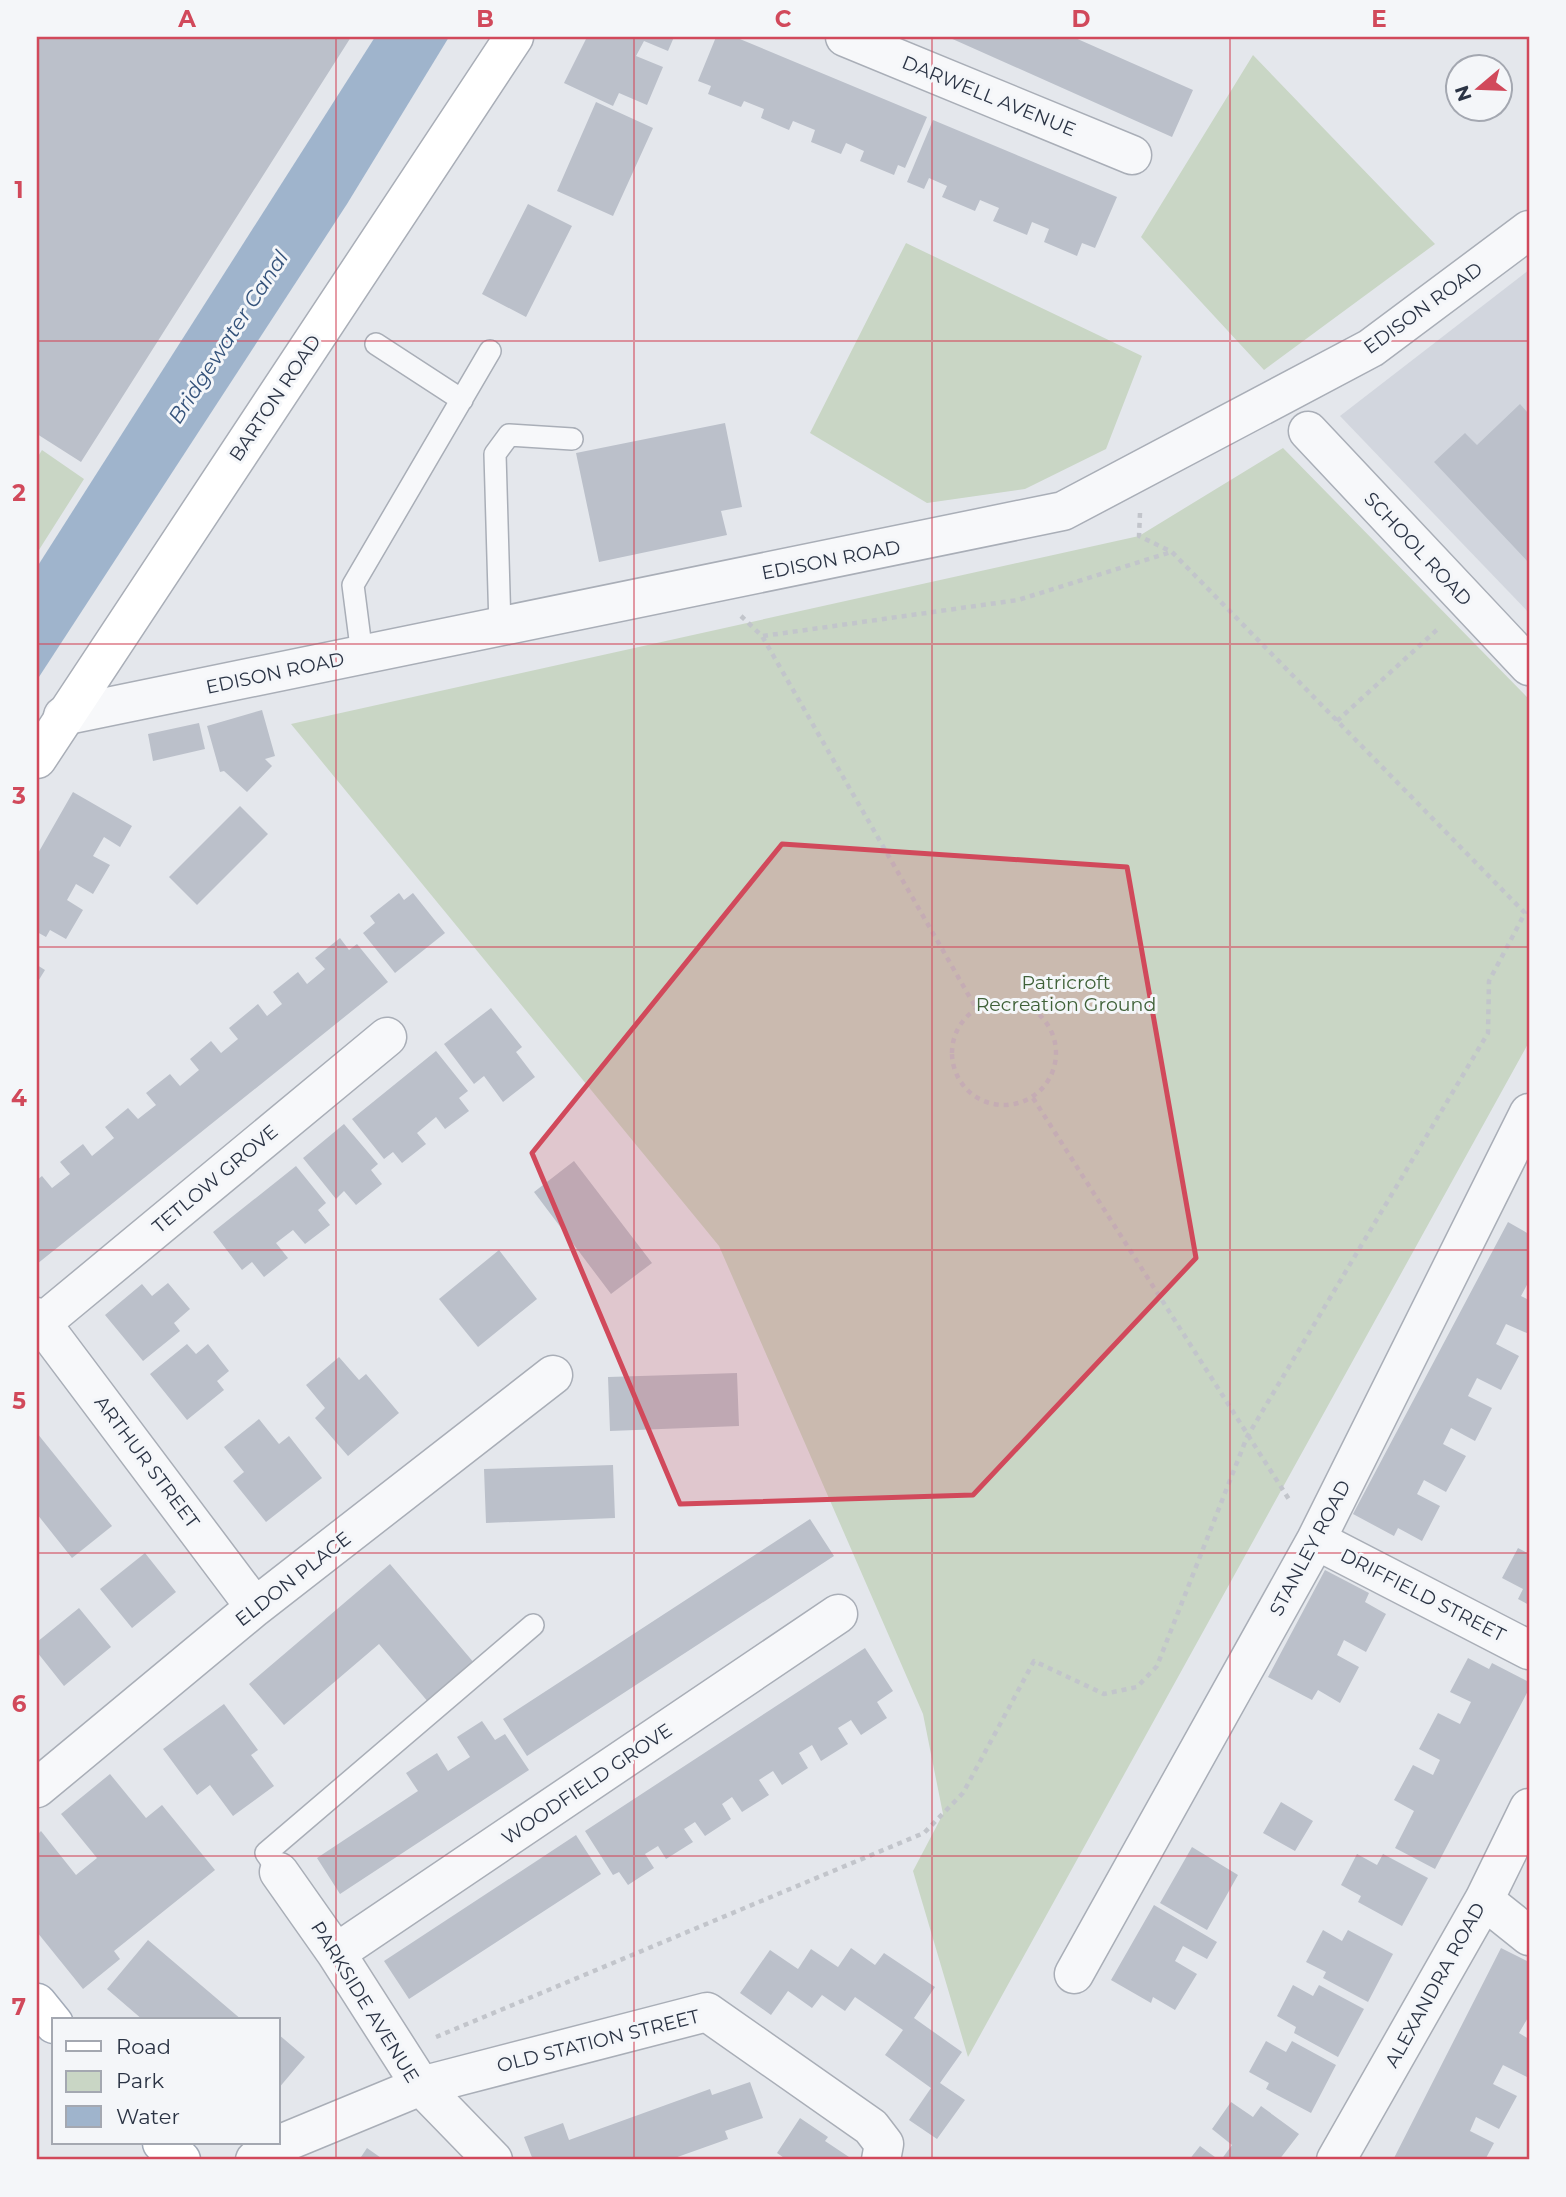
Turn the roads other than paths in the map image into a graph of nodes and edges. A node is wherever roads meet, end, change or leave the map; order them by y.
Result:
1 (514, 37) edge
2 (845, 37) edge
3 (1132, 155) dead end
4 (1529, 230) edge
5 (376, 344) dead end
6 (490, 351) dead end
7 (462, 400) junction
8 (1308, 431) dead end
9 (572, 439) dead end
10 (500, 627) junction
11 (362, 655) junction
12 (1529, 666) edge
13 (63, 716) junction
14 (37, 759) edge
15 (387, 1037) dead end
16 (1529, 1113) edge
17 (40, 1320) edge
18 (553, 1374) dead end
19 (1316, 1540) junction
20 (255, 1607) junction
21 (838, 1614) dead end
22 (533, 1625) dead end
23 (1529, 1650) edge
24 (37, 1788) edge
25 (1529, 1808) edge
26 (279, 1872) joint
27 (1484, 1900) junction
28 (1529, 1936) edge
29 (336, 1953) junction
30 (1074, 1974) dead end
31 (37, 2003) edge
32 (52, 2022) edge
33 (421, 2086) junction
34 (163, 2144) edge
35 (181, 2160) edge
36 (255, 2160) edge
37 (493, 2160) edge
38 (881, 2160) edge
39 (1336, 2160) edge

1 - 13 main road, BARTON ROAD
2 - 3 street, DARWELL AVENUE
4 - 10 street, EDISON ROAD
5 - 7 lane
6 - 7 lane
7 - 11 lane
8 - 12 street, SCHOOL ROAD
9 - 10 lane
10 - 11 street, EDISON ROAD
11 - 13 street, EDISON ROAD
13 - 14 main road, BARTON ROAD
15 - 17 street, TETLOW GROVE
16 - 19 street, STANLEY ROAD
17 - 20 street, ARTHUR STREET
18 - 20 street, ELDON PLACE
19 - 23 street, DRIFFIELD STREET
19 - 30 street, STANLEY ROAD
20 - 24 street, ELDON PLACE
21 - 29 street, WOODFIELD GROVE
22 - 26 lane
25 - 27 street, ALEXANDRA ROAD
26 - 29 street, PARKSIDE AVENUE
27 - 28 street
27 - 39 street, ALEXANDRA ROAD
29 - 33 street, PARKSIDE AVENUE
31 - 32 main road
33 - 36 street, PARKSIDE AVENUE
33 - 37 street
33 - 38 street, OLD STATION STREET
34 - 35 main road

